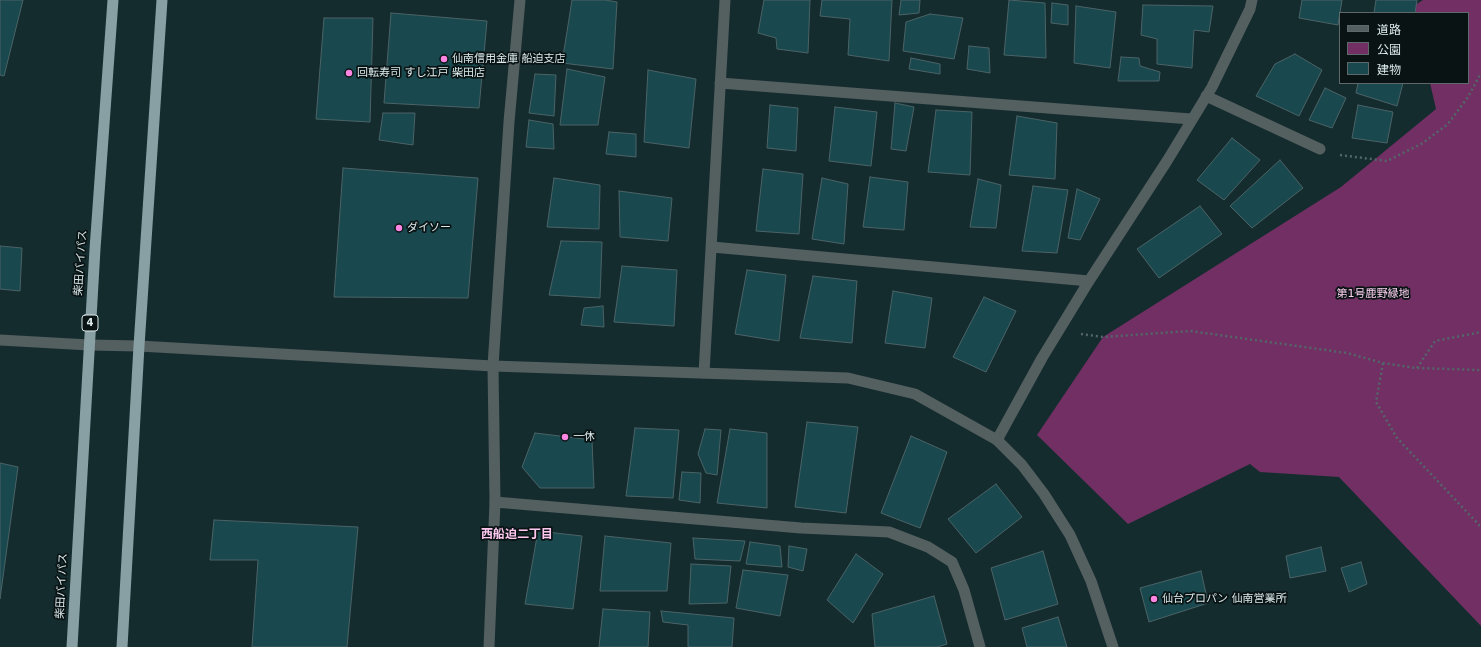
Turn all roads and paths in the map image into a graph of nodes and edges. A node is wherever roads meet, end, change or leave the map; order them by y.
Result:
1 (113, 0) edge
2 (162, 0) edge
3 (520, 0) edge
4 (725, 0) edge
5 (1252, 0) edge
6 (1481, 73) edge
7 (720, 83) junction
8 (1206, 96) junction
9 (1191, 119) junction
10 (1320, 149) joint
11 (712, 247) junction
12 (1089, 281) junction
13 (1058, 331) junction
14 (1481, 332) edge
15 (0, 340) edge
16 (89, 345) junction
17 (139, 346) junction
18 (1383, 364) junction
19 (493, 366) junction
20 (1416, 368) junction
21 (1481, 370) edge
22 (704, 373) junction
23 (997, 440) junction
24 (494, 502) junction
25 (1481, 527) edge
26 (72, 647) edge
27 (122, 647) edge
28 (489, 647) edge
29 (980, 647) edge
30 (1113, 647) edge

1 - 16 highway, 柴田バイパス / 4
2 - 17 highway
3 - 19 street
4 - 7 street
5 - 8 street
6 - 10 path
7 - 9 street
7 - 11 street
8 - 9 street
8 - 10 street
9 - 12 street
11 - 12 street
11 - 22 street
12 - 13 street
13 - 18 path
13 - 23 street
14 - 20 path
15 - 16 street
16 - 17 street
16 - 26 highway, 柴田バイパス / 4
17 - 19 street
17 - 27 highway
18 - 20 path
18 - 25 path
19 - 22 street
19 - 24 street
20 - 21 path
22 - 23 street
23 - 30 street
24 - 28 street
24 - 29 street

